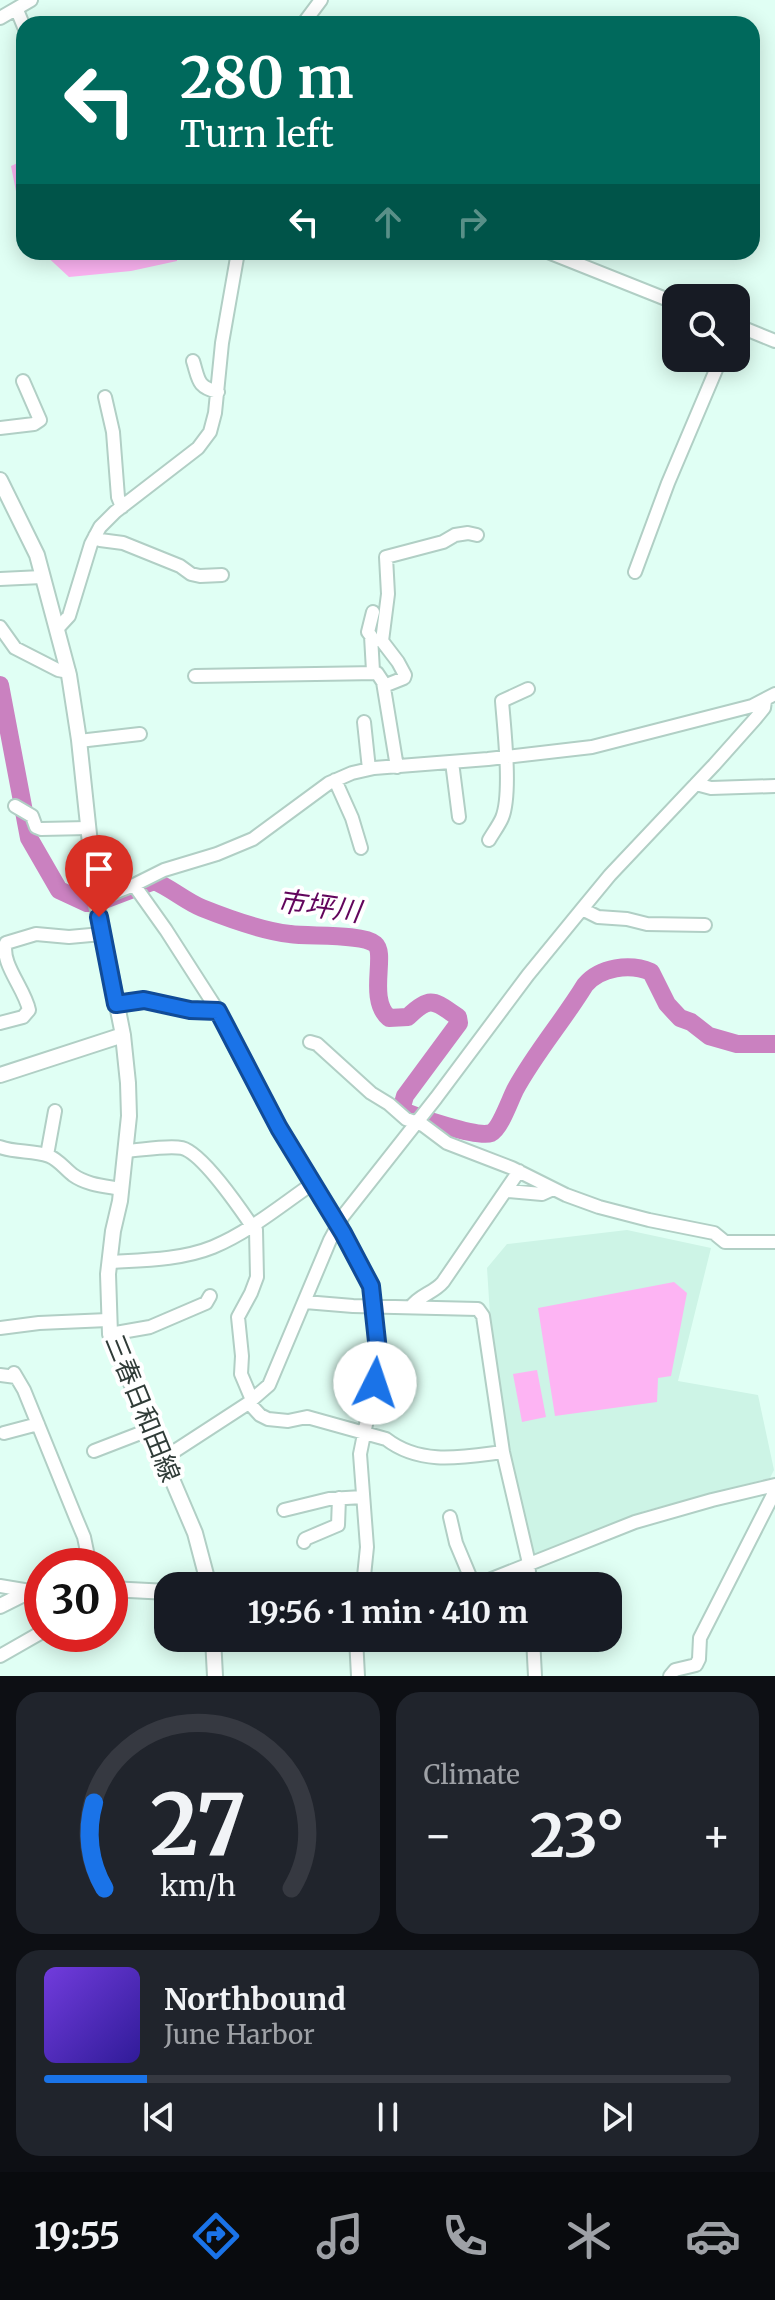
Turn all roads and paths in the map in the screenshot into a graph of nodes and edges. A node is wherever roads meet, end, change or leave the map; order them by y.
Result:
1 (31, 0) edge
2 (17, 10) junction
3 (19, 16) edge
4 (0, 18) edge
5 (237, 260) edge
6 (568, 260) edge
7 (662, 297) edge
8 (750, 331) edge
9 (775, 341) edge
10 (193, 361) dead end
11 (715, 372) edge
12 (23, 381) dead end
13 (218, 392) junction
14 (105, 397) dead end
15 (0, 428) edge
16 (0, 480) edge
17 (122, 507) junction
18 (477, 535) dead end
19 (95, 536) junction
20 (635, 572) dead end
21 (222, 575) dead end
22 (42, 577) junction
23 (0, 579) edge
24 (373, 612) dead end
25 (0, 627) edge
26 (57, 629) junction
27 (373, 671) junction
28 (69, 672) junction
29 (195, 676) dead end
30 (384, 686) junction
31 (528, 689) dead end
32 (770, 698) edge
33 (364, 722) dead end
34 (140, 734) dead end
35 (79, 741) junction
36 (506, 757) junction
37 (452, 762) junction
38 (397, 767) junction
39 (369, 769) junction
40 (335, 780) junction
41 (696, 784) junction
42 (775, 786) edge
43 (15, 806) dead end
44 (459, 817) dead end
45 (88, 828) junction
46 (489, 840) dead end
47 (361, 848) dead end
48 (134, 885) junction
49 (96, 900) junction
50 (582, 909) junction
51 (705, 925) dead end
52 (102, 934) junction
53 (2, 945) edge
54 (116, 1004) junction
55 (218, 1011) junction
56 (0, 1023) edge
57 (123, 1035) junction
58 (310, 1042) dead end
59 (0, 1075) edge
60 (55, 1111) dead end
61 (415, 1123) junction
62 (0, 1147) edge
63 (126, 1151) junction
64 (47, 1155) junction
65 (519, 1171) junction
66 (312, 1184) junction
67 (121, 1189) junction
68 (553, 1189) junction
69 (507, 1191) junction
70 (253, 1225) junction
71 (338, 1226) junction
72 (775, 1242) edge
73 (109, 1262) junction
74 (210, 1296) dead end
75 (305, 1302) junction
76 (374, 1307) junction
77 (411, 1307) junction
78 (109, 1327) junction
79 (0, 1328) edge
80 (0, 1375) edge
81 (251, 1402) junction
82 (38, 1424) junction
83 (151, 1429) junction
84 (4, 1433) dead end
85 (364, 1433) junction
86 (94, 1451) dead end
87 (503, 1452) junction
88 (164, 1458) junction
89 (775, 1488) edge
90 (363, 1497) junction
91 (339, 1498) junction
92 (284, 1510) dead end
93 (450, 1517) dead end
94 (304, 1542) dead end
95 (86, 1548) edge
96 (529, 1565) junction
97 (205, 1572) edge
98 (364, 1572) edge
99 (468, 1572) edge
100 (511, 1572) edge
101 (529, 1572) edge
102 (0, 1586) edge
103 (24, 1589) edge
104 (128, 1590) edge
105 (154, 1591) edge
106 (24, 1595) edge
107 (0, 1606) edge
108 (24, 1642) edge
109 (214, 1652) edge
110 (358, 1652) edge
111 (534, 1652) edge
112 (0, 1656) edge
113 (215, 1676) edge
114 (358, 1676) edge
115 (535, 1676) edge
116 (670, 1676) edge

1 - 2 street
2 - 3 street
2 - 4 street
5 - 13 street
6 - 7 street
8 - 9 street
10 - 13 street
11 - 20 street
12 - 15 street
13 - 17 street
14 - 17 street
16 - 22 main road, 三春日和田線
17 - 19 street
18 - 30 street
19 - 21 street
19 - 26 street
22 - 23 street
22 - 26 main road, 三春日和田線
24 - 27 street
25 - 28 street
26 - 28 main road, 三春日和田線
27 - 29 street
27 - 30 street
28 - 35 main road, 三春日和田線
30 - 38 street
31 - 36 street
32 - 36 street
32 - 41 street
33 - 39 street
34 - 35 street
35 - 45 main road, 三春日和田線
36 - 37 street
36 - 46 street
37 - 38 street
37 - 44 street
38 - 39 street
39 - 40 street
40 - 47 street
40 - 48 street
41 - 42 street
41 - 50 street
43 - 45 street
45 - 49 main road, 三春日和田線
48 - 49 street
48 - 55 street
49 - 52 main road, 三春日和田線
50 - 51 street
50 - 61 street
52 - 53 street
52 - 54 main road, 三春日和田線
53 - 56 street
54 - 55 street
54 - 57 main road, 三春日和田線
55 - 66 street
57 - 59 main road
57 - 63 main road, 三春日和田線
58 - 61 street
60 - 64 street
61 - 65 street
61 - 71 street
62 - 64 street
63 - 67 main road, 三春日和田線
63 - 70 street
64 - 67 street
65 - 68 street
65 - 69 street
66 - 70 street
66 - 71 street
67 - 73 main road, 三春日和田線
68 - 69 street
68 - 72 street
69 - 77 street
70 - 73 street
70 - 81 street
71 - 75 street
71 - 76 street
73 - 78 main road, 三春日和田線
74 - 78 street
75 - 76 street
75 - 81 street
76 - 77 street
76 - 85 street
77 - 87 street
78 - 79 street
78 - 83 main road, 三春日和田線
80 - 82 street
81 - 85 street
81 - 88 street
82 - 84 street
82 - 95 street
83 - 86 street
83 - 88 main road, 三春日和田線
85 - 87 street
85 - 90 street
87 - 96 street
88 - 97 main road, 三春日和田線
89 - 96 street
89 - 116 street
90 - 91 street
90 - 98 street
91 - 92 street
91 - 94 street
93 - 99 street
96 - 100 street
96 - 101 street
102 - 103 street
104 - 105 main road
106 - 107 main road
108 - 112 street
109 - 113 main road
110 - 114 street
111 - 115 street

